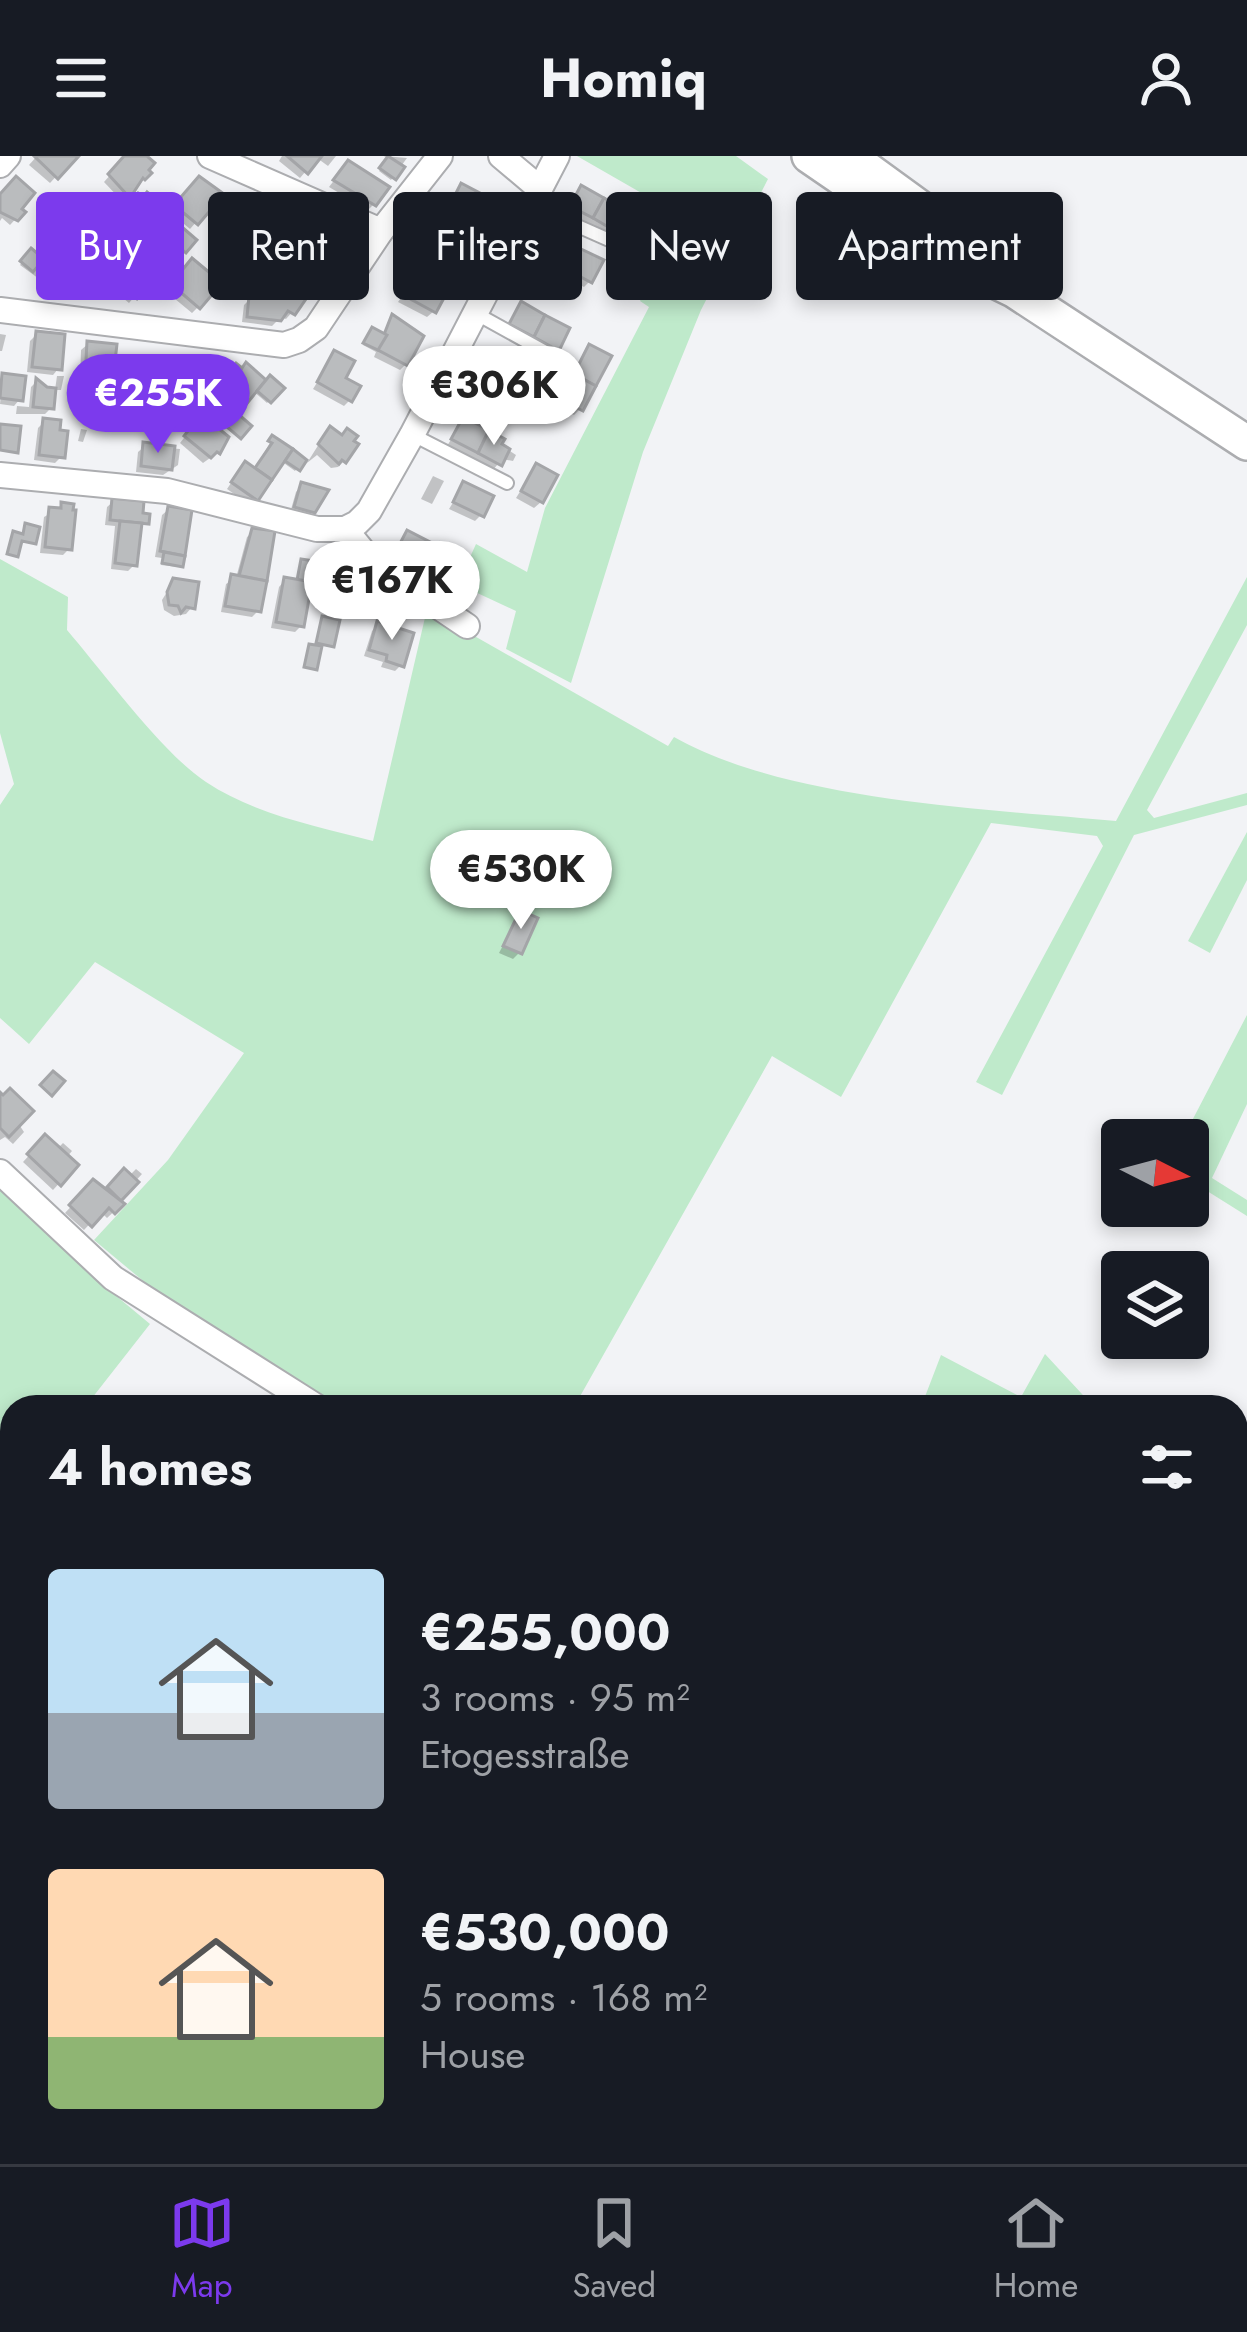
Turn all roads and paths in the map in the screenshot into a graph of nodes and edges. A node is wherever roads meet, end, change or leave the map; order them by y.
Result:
1 (8, 156) edge
2 (210, 156) edge
3 (440, 156) edge
4 (501, 156) edge
5 (557, 156) edge
6 (809, 156) edge
7 (849, 156) edge
8 (0, 165) edge
9 (876, 168) edge
10 (531, 192) edge
11 (536, 192) edge
12 (862, 192) edge
13 (906, 192) edge
14 (381, 231) junction
15 (480, 300) edge
16 (1030, 300) edge
17 (0, 310) edge
18 (474, 312) junction
19 (568, 365) dead end
20 (412, 435) junction
21 (1247, 443) edge
22 (0, 475) edge
23 (507, 484) dead end
24 (345, 529) junction
25 (467, 626) dead end
26 (0, 1172) edge
27 (298, 1395) edge

1 - 8 street
2 - 14 street
3 - 14 street
4 - 10 street
5 - 11 street
6 - 12 main road
7 - 9 main road
9 - 13 main road
14 - 17 street
15 - 18 street
16 - 21 main road
18 - 19 lane
18 - 20 street
20 - 23 lane
20 - 24 street
22 - 24 street
24 - 25 street
26 - 27 street

